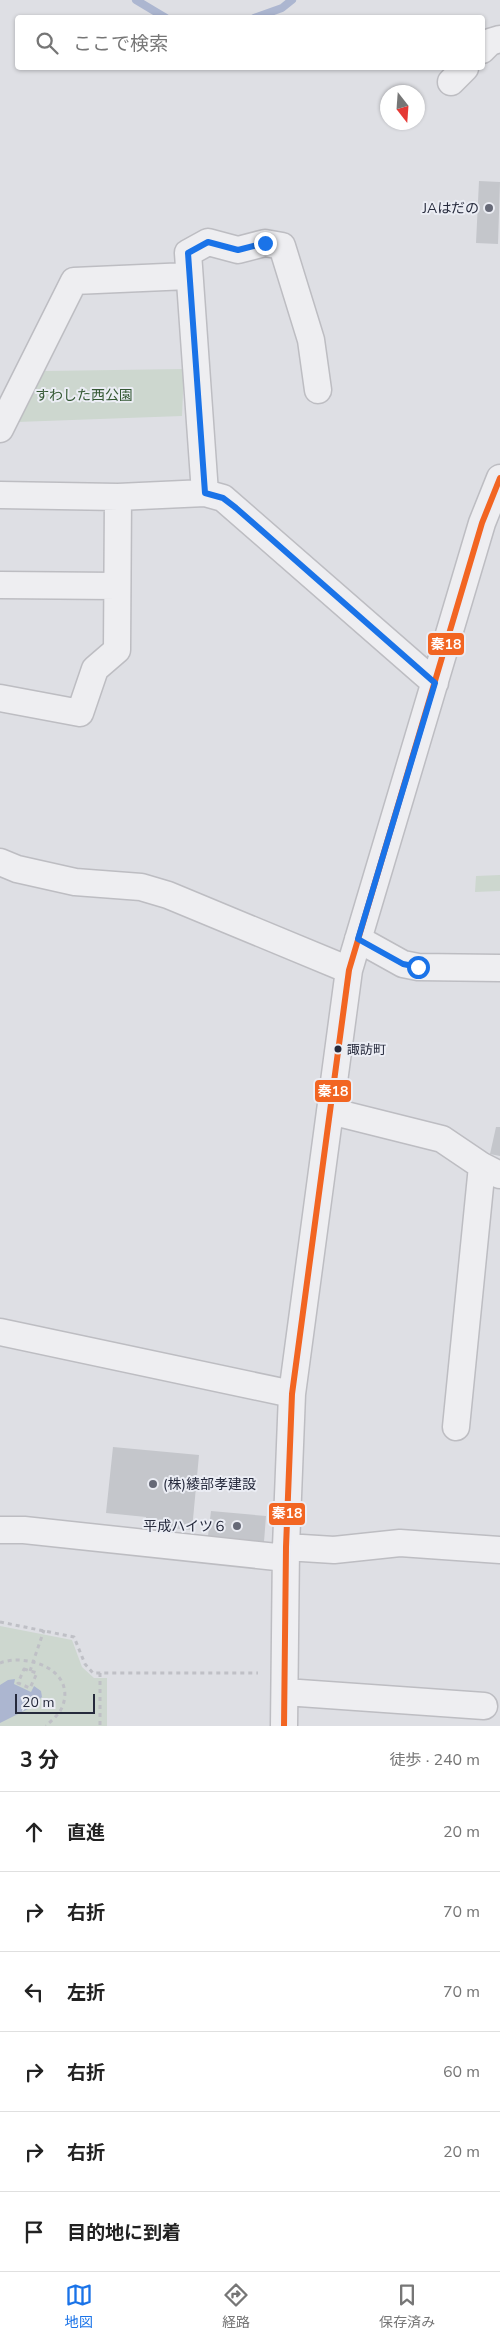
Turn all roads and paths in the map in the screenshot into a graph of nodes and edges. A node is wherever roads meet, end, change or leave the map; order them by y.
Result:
1 (500, 39) edge
2 (485, 47) edge
3 (188, 276) junction
4 (318, 390) dead end
5 (0, 429) edge
6 (500, 478) edge
7 (205, 493) junction
8 (0, 495) edge
9 (118, 497) junction
10 (491, 523) edge
11 (0, 585) edge
12 (116, 586) junction
13 (435, 683) junction
14 (0, 698) edge
15 (0, 862) edge
16 (358, 939) junction
17 (500, 968) edge
18 (349, 970) junction
19 (330, 1111) junction
20 (491, 1170) edge
21 (0, 1332) edge
22 (292, 1394) junction
23 (456, 1427) dead end
24 (0, 1530) edge
25 (500, 1550) edge
26 (286, 1552) junction
27 (0, 1622) edge
28 (44, 1630) junction
29 (34, 1661) junction
30 (0, 1663) edge
31 (30, 1671) junction
32 (100, 1673) junction
33 (285, 1683) junction
34 (484, 1706) dead end
35 (46, 1726) edge
36 (100, 1726) edge
37 (284, 1726) edge

1 - 2 street
3 - 4 street
3 - 5 street
3 - 7 street
6 - 10 street
7 - 9 street
7 - 13 street
8 - 9 street
9 - 12 street
10 - 13 street
11 - 12 street
12 - 14 street
13 - 16 street
15 - 18 street
16 - 17 street
16 - 18 street
18 - 19 street
19 - 20 street
19 - 22 street
20 - 23 street
21 - 22 street
22 - 26 street
24 - 26 street
25 - 26 street
26 - 33 street
27 - 28 path
28 - 29 path
28 - 32 path
29 - 30 path
29 - 31 path
29 - 35 path
31 - 31 path
32 - 33 path
32 - 36 path
33 - 34 street
33 - 37 street

